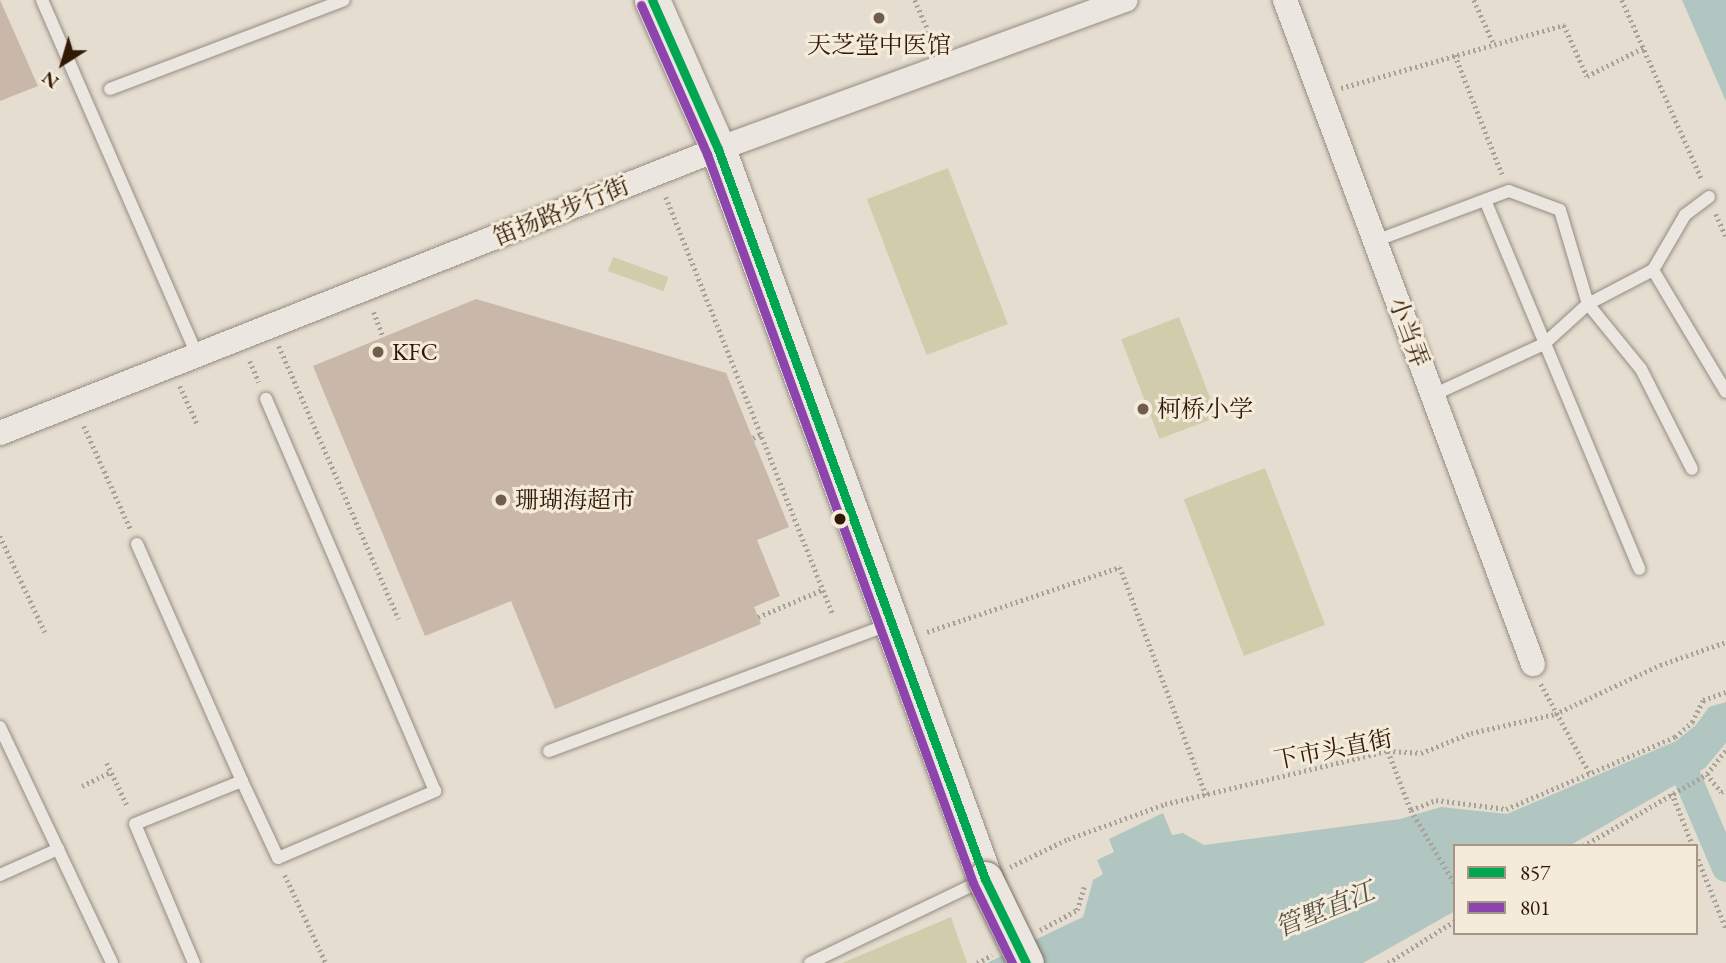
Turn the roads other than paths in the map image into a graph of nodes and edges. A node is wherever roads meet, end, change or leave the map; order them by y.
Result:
1 (42, 0) edge
2 (344, 0) edge
3 (652, 0) edge
4 (1126, 0) edge
5 (1285, 0) edge
6 (110, 89) dead end
7 (718, 149) junction
8 (1709, 197) road end
9 (1485, 200) junction
10 (1375, 241) junction
11 (1653, 270) junction
12 (1588, 304) junction
13 (1544, 344) junction
14 (197, 355) junction
15 (1726, 392) edge
16 (1433, 395) junction
17 (266, 399) road end
18 (0, 433) edge
19 (1692, 469) dead end
20 (137, 544) road end
21 (1639, 569) dead end
22 (895, 632) junction
23 (1533, 664) road end
24 (0, 727) edge
25 (549, 751) dead end
26 (242, 780) junction
27 (58, 849) junction
28 (0, 875) edge
29 (985, 879) junction
30 (112, 963) edge
31 (194, 963) edge
32 (810, 963) edge
33 (1026, 963) edge

1 - 14 lane
2 - 6 lane
3 - 7 street
4 - 7 street, 笛扬路步行街
5 - 10 street, 小当弄
7 - 14 street, 笛扬路步行街
7 - 22 street
8 - 11 lane
9 - 10 lane
9 - 12 lane
9 - 13 lane
10 - 16 street, 小当弄
11 - 12 lane
11 - 15 lane
12 - 13 lane
12 - 19 lane
13 - 16 lane
13 - 21 lane
14 - 18 street, 笛扬路步行街
16 - 23 street, 小当弄
17 - 26 lane
20 - 26 lane
22 - 25 lane
22 - 29 street
24 - 27 lane
26 - 31 lane
27 - 28 lane
27 - 30 lane
29 - 32 lane
29 - 33 street, bridge

